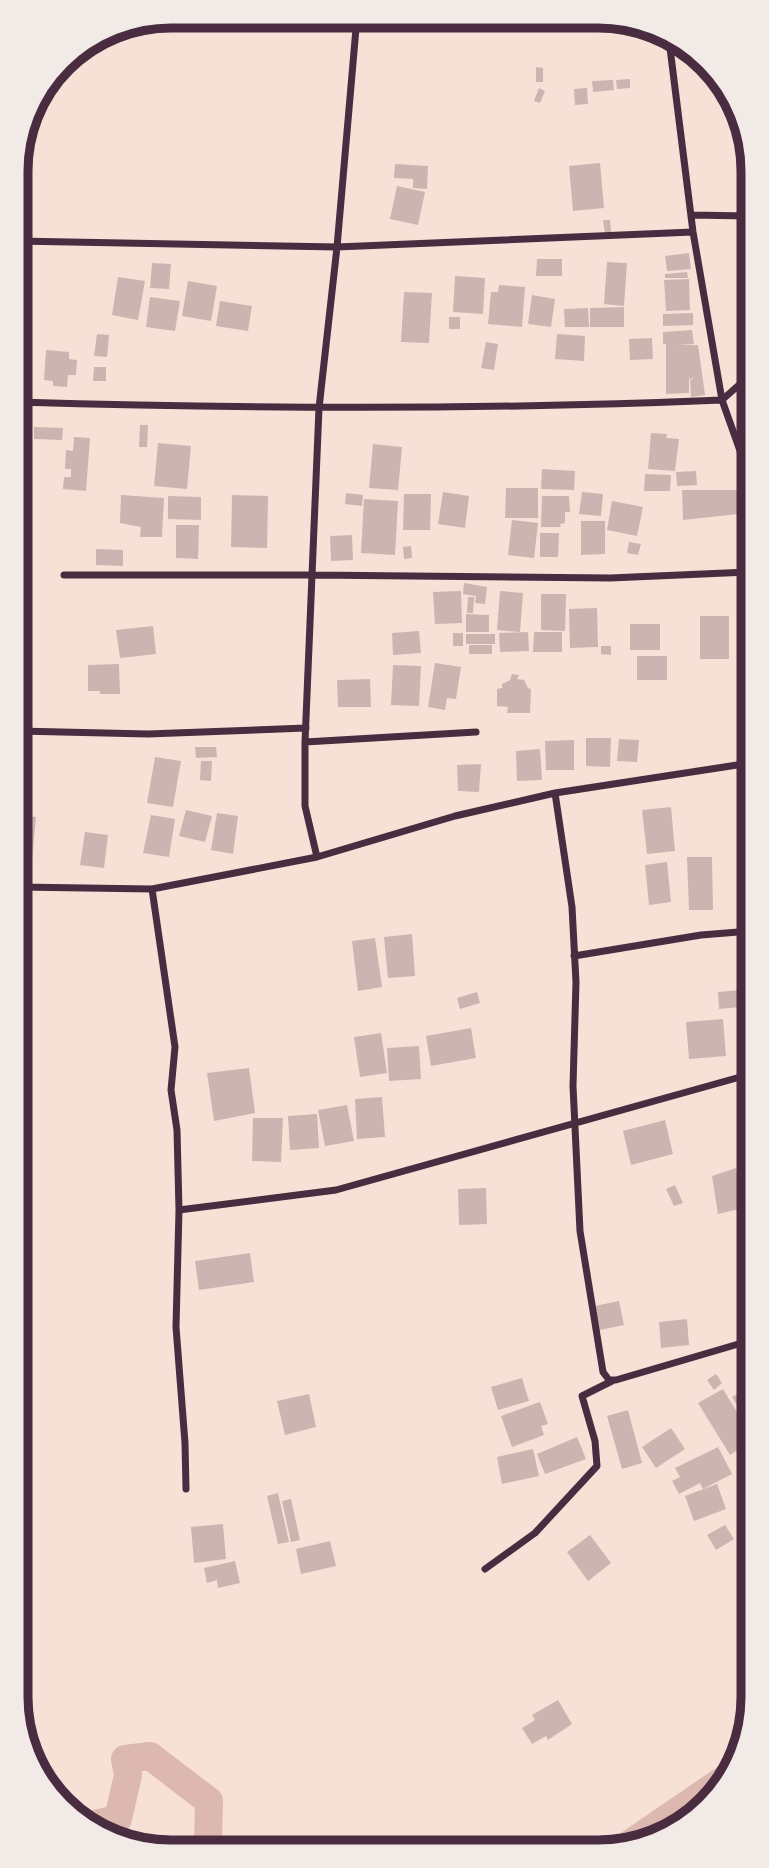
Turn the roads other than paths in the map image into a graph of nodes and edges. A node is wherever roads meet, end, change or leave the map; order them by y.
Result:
1 (356, 28) edge
2 (670, 48) edge
3 (691, 215) junction
4 (741, 216) edge
5 (693, 232) junction
6 (28, 241) edge
7 (337, 247) junction
8 (741, 383) edge
9 (723, 400) junction
10 (28, 402) edge
11 (319, 408) junction
12 (741, 453) edge
13 (741, 572) edge
14 (64, 575) dead end
15 (313, 575) junction
16 (306, 728) junction
17 (28, 731) edge
18 (476, 733) dead end
19 (305, 742) junction
20 (741, 764) edge
21 (555, 793) junction
22 (317, 857) junction
23 (28, 887) edge
24 (152, 889) junction
25 (741, 932) edge
26 (574, 957) junction
27 (741, 1077) edge
28 (574, 1122) junction
29 (179, 1210) junction
30 (741, 1343) edge
31 (612, 1380) junction
32 (186, 1489) dead end
33 (485, 1569) dead end

1 - 7 street
2 - 3 street
3 - 4 street
3 - 5 street
5 - 7 street
5 - 9 street
6 - 7 street
7 - 11 street
8 - 9 street
9 - 11 street
9 - 12 street
10 - 11 street
11 - 15 street
13 - 15 street
14 - 15 street
15 - 16 street
16 - 17 street
16 - 19 street
18 - 19 street
19 - 22 street
20 - 21 street
21 - 22 street
21 - 26 street
22 - 24 street
23 - 24 street
24 - 29 street
25 - 26 street
26 - 28 street
27 - 28 street
28 - 29 street
28 - 31 street
29 - 32 street
30 - 31 street
31 - 33 street

